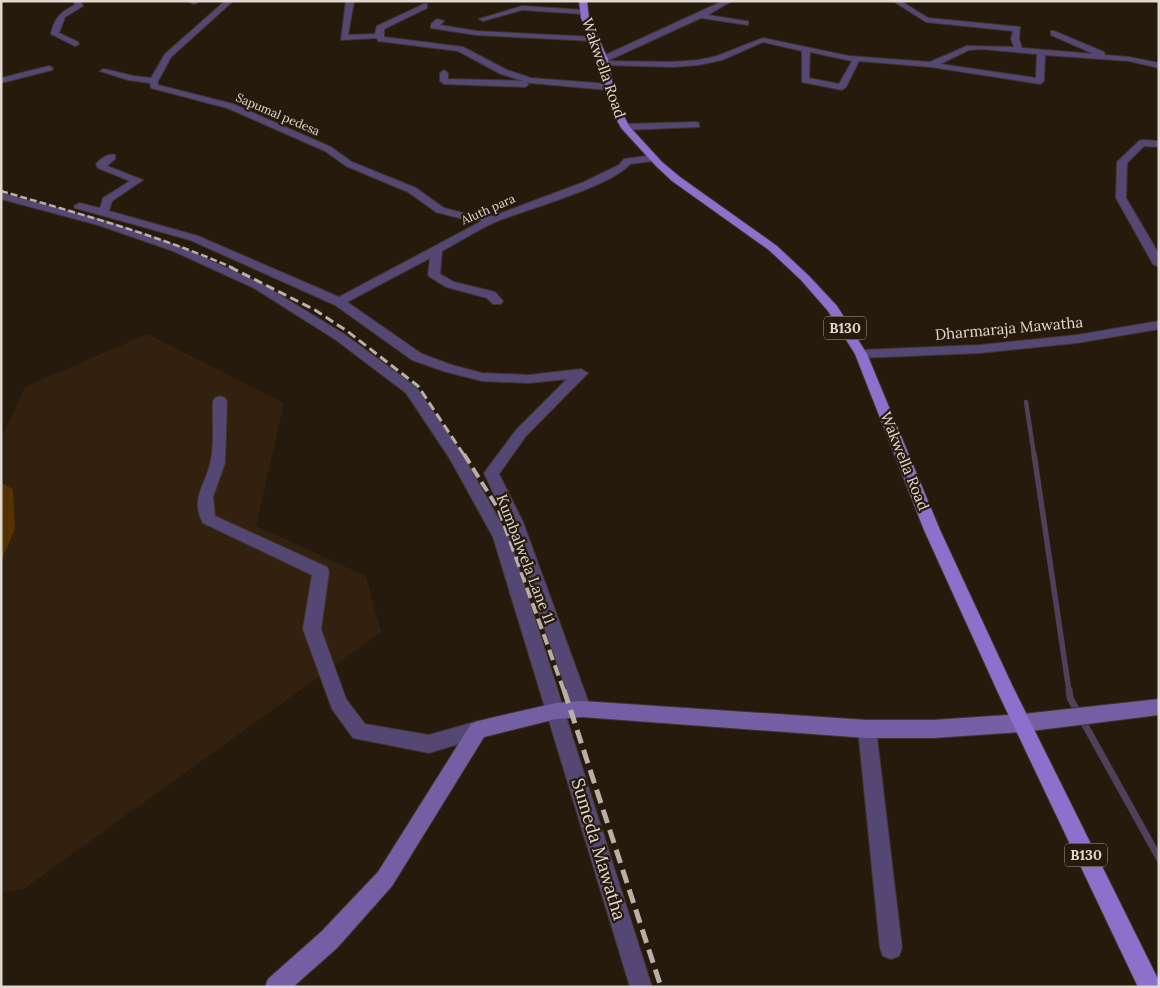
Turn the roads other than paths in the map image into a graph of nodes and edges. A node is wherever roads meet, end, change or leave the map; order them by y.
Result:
1 (76, 1) edge
2 (230, 1) edge
3 (350, 1) edge
4 (729, 1) edge
5 (896, 1) edge
6 (424, 6) dead end
7 (584, 7) edge
8 (500, 13) junction
9 (700, 16) junction
10 (483, 19) dead end
11 (515, 19) dead end
12 (440, 21) dead end
13 (745, 23) dead end
14 (1054, 32) dead end
15 (379, 36) junction
16 (594, 39) junction
17 (75, 44) dead end
18 (806, 48) junction
19 (1019, 50) junction
20 (1041, 53) junction
21 (1109, 57) junction
22 (857, 58) junction
23 (604, 61) junction
24 (931, 66) junction
25 (1159, 66) edge
26 (49, 68) dead end
27 (104, 72) dead end
28 (444, 73) dead end
29 (530, 80) junction
30 (1, 81) edge
31 (154, 81) junction
32 (609, 87) junction
33 (696, 125) dead end
34 (625, 127) junction
35 (1159, 144) edge
36 (112, 157) dead end
37 (653, 158) junction
38 (1, 187) edge
39 (1, 196) edge
40 (104, 212) junction
41 (494, 219) junction
42 (437, 249) junction
43 (1159, 264) edge
44 (497, 301) dead end
45 (339, 302) junction
46 (1159, 325) edge
47 (862, 354) junction
48 (220, 401) dead end
49 (1159, 707) edge
50 (582, 709) junction
51 (556, 711) junction
52 (1023, 723) junction
53 (867, 729) junction
54 (478, 730) junction
55 (891, 948) dead end
56 (276, 987) edge
57 (641, 987) edge
58 (1150, 987) edge

1 - 17 street
2 - 31 street
3 - 15 street
4 - 9 street
5 - 19 street
6 - 15 street
7 - 8 street
7 - 16 main road, Wakwella Road / B130
8 - 10 street
8 - 11 street
9 - 13 street
9 - 23 street
12 - 16 street
14 - 21 street
15 - 29 street
16 - 23 main road, Wakwella Road / B130
18 - 22 street
18 - 22 street
18 - 23 street
19 - 20 street
19 - 24 street
20 - 21 street
20 - 24 street
21 - 25 street
22 - 24 street
23 - 32 main road, Wakwella Road / B130
26 - 30 street
27 - 31 street
28 - 29 street
29 - 32 street
31 - 41 street, Sapumal pedesa
32 - 34 main road, Wakwella Road / B130
33 - 34 street
34 - 37 main road, Wakwella Road / B130
35 - 43 street
36 - 40 street
37 - 41 street, Aluth para
37 - 47 main road, Wakwella Road / B130
38 - 40 street
39 - 51 street, Sumeda Mawatha
40 - 45 street
41 - 42 street, Aluth para
42 - 44 street
42 - 45 street, Aluth para
45 - 50 street, Kumbalwela Lane 11
46 - 47 street, Dharmaraja Mawatha
47 - 52 main road, Wakwella Road / B130
48 - 54 street
49 - 52 street
50 - 51 street
50 - 53 street
51 - 54 street
51 - 57 street, Sumeda Mawatha
52 - 53 street
52 - 58 main road, Wakwella Road / B130
53 - 55 street
54 - 56 street

